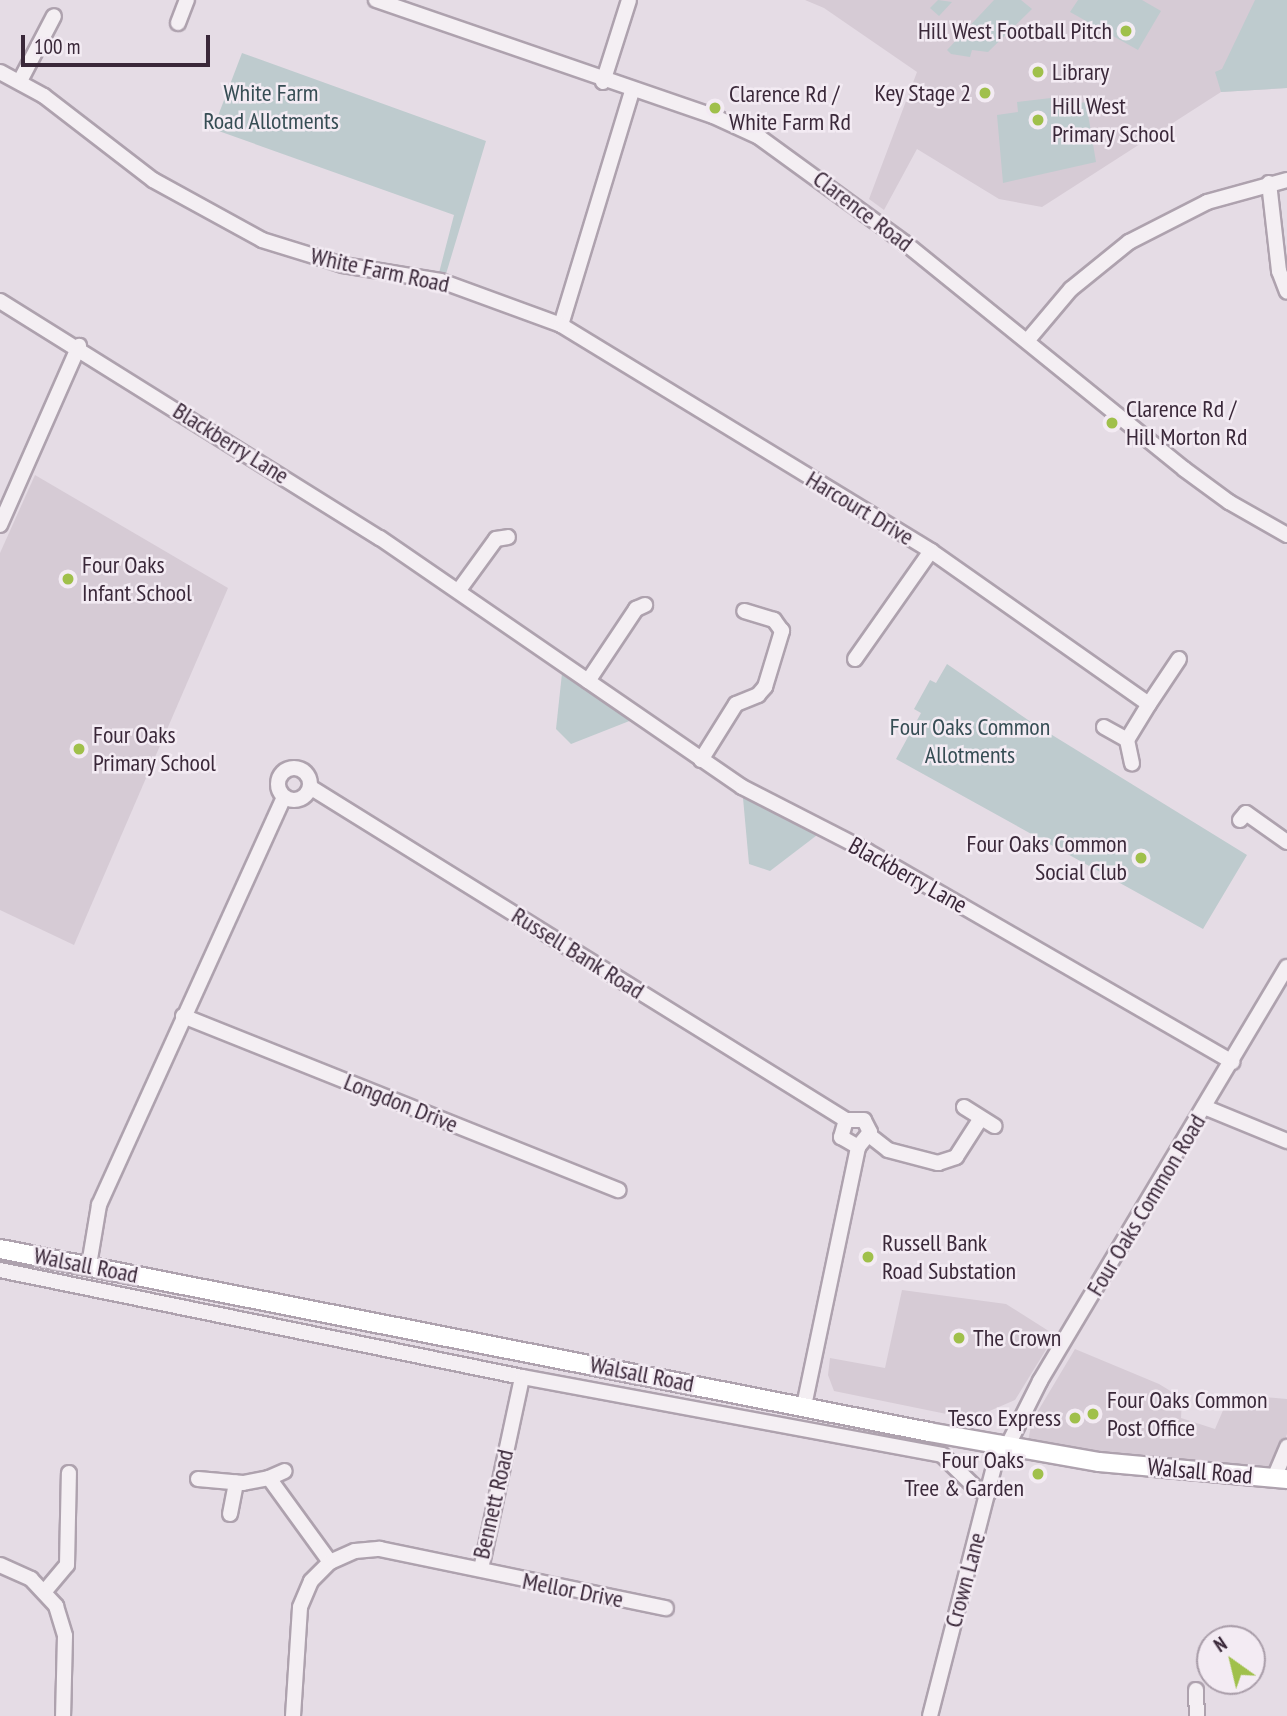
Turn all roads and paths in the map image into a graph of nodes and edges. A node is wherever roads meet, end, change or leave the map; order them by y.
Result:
1 (187, 0) edge
2 (376, 0) edge
3 (629, 0) edge
4 (54, 16) dead end
5 (178, 23) dead end
6 (0, 72) edge
7 (20, 81) junction
8 (603, 82) junction
9 (632, 91) junction
10 (1287, 180) edge
11 (1269, 183) junction
12 (1287, 292) edge
13 (0, 301) edge
14 (561, 325) junction
15 (1027, 341) junction
16 (79, 346) junction
17 (0, 525) edge
18 (1287, 535) edge
19 (508, 537) dead end
20 (931, 551) junction
21 (459, 590) junction
22 (646, 605) dead end
23 (744, 611) dead end
24 (855, 659) dead end
25 (1179, 659) dead end
26 (587, 681) junction
27 (1149, 704) junction
28 (1104, 727) dead end
29 (1127, 740) junction
30 (701, 760) junction
31 (1132, 763) dead end
32 (310, 787) junction
33 (284, 797) junction
34 (1245, 812) dead end
35 (1287, 842) edge
36 (1287, 967) edge
37 (183, 1016) junction
38 (1233, 1062) junction
39 (964, 1107) dead end
40 (1204, 1107) junction
41 (981, 1118) junction
42 (846, 1120) junction
43 (994, 1126) dead end
44 (869, 1135) junction
45 (1287, 1140) edge
46 (858, 1147) junction
47 (619, 1190) dead end
48 (0, 1249) edge
49 (89, 1265) junction
50 (0, 1270) edge
51 (522, 1377) junction
52 (804, 1406) junction
53 (1004, 1444) junction
54 (1287, 1447) edge
55 (285, 1472) dead end
56 (69, 1473) dead end
57 (270, 1478) junction
58 (1281, 1478) edge
59 (198, 1479) dead end
60 (236, 1483) junction
61 (988, 1493) junction
62 (230, 1514) dead end
63 (330, 1562) junction
64 (0, 1565) edge
65 (481, 1569) junction
66 (45, 1591) junction
67 (666, 1608) dead end
68 (1196, 1695) edge
69 (63, 1716) edge
70 (293, 1716) edge
71 (930, 1716) edge
72 (1197, 1716) edge

1 - 5 street
2 - 8 street, Clarence Road
3 - 8 street
4 - 7 street
6 - 7 street, White Farm Road
7 - 14 street, White Farm Road
8 - 9 street, Clarence Road
9 - 14 street
9 - 15 street, Clarence Road
10 - 11 street
11 - 12 street
11 - 15 street
13 - 16 street, Blackberry Lane
14 - 20 street, Harcourt Drive
15 - 18 street, Clarence Road
16 - 17 street
16 - 21 street, Blackberry Lane
19 - 21 street
20 - 24 street
20 - 27 street, Harcourt Drive
21 - 26 street, Blackberry Lane
22 - 26 street
23 - 30 street
25 - 27 street
26 - 30 street, Blackberry Lane
27 - 29 street
28 - 29 street
29 - 31 street
30 - 38 street, Blackberry Lane
32 - 33 street
32 - 33 street, Russell Bank Road
32 - 42 street, Russell Bank Road
33 - 37 street, Russell Bank Road
34 - 35 street
36 - 38 street, Four Oaks Common Road
37 - 47 street, Longdon Drive
37 - 49 street, Russell Bank Road
38 - 40 street, Four Oaks Common Road
39 - 41 street
40 - 45 street
40 - 53 street, Four Oaks Common Road
41 - 43 street
41 - 44 street
42 - 44 street, Russell Bank Road
42 - 46 street
44 - 46 street
46 - 52 street
48 - 49 main road, Walsall Road
49 - 52 main road, Walsall Road
50 - 51 street, Walsall Road
51 - 61 street, Walsall Road
51 - 65 street, Bennett Road
52 - 53 main road, Walsall Road
53 - 58 main road, Walsall Road
53 - 61 street, Crown Lane
54 - 58 street
55 - 57 street
56 - 66 street
57 - 60 street
57 - 63 street
59 - 60 street
60 - 62 street
61 - 71 street, Crown Lane
63 - 65 street, Bennett Road
63 - 70 street
64 - 66 street
65 - 67 street, Mellor Drive
66 - 69 street
68 - 72 street

